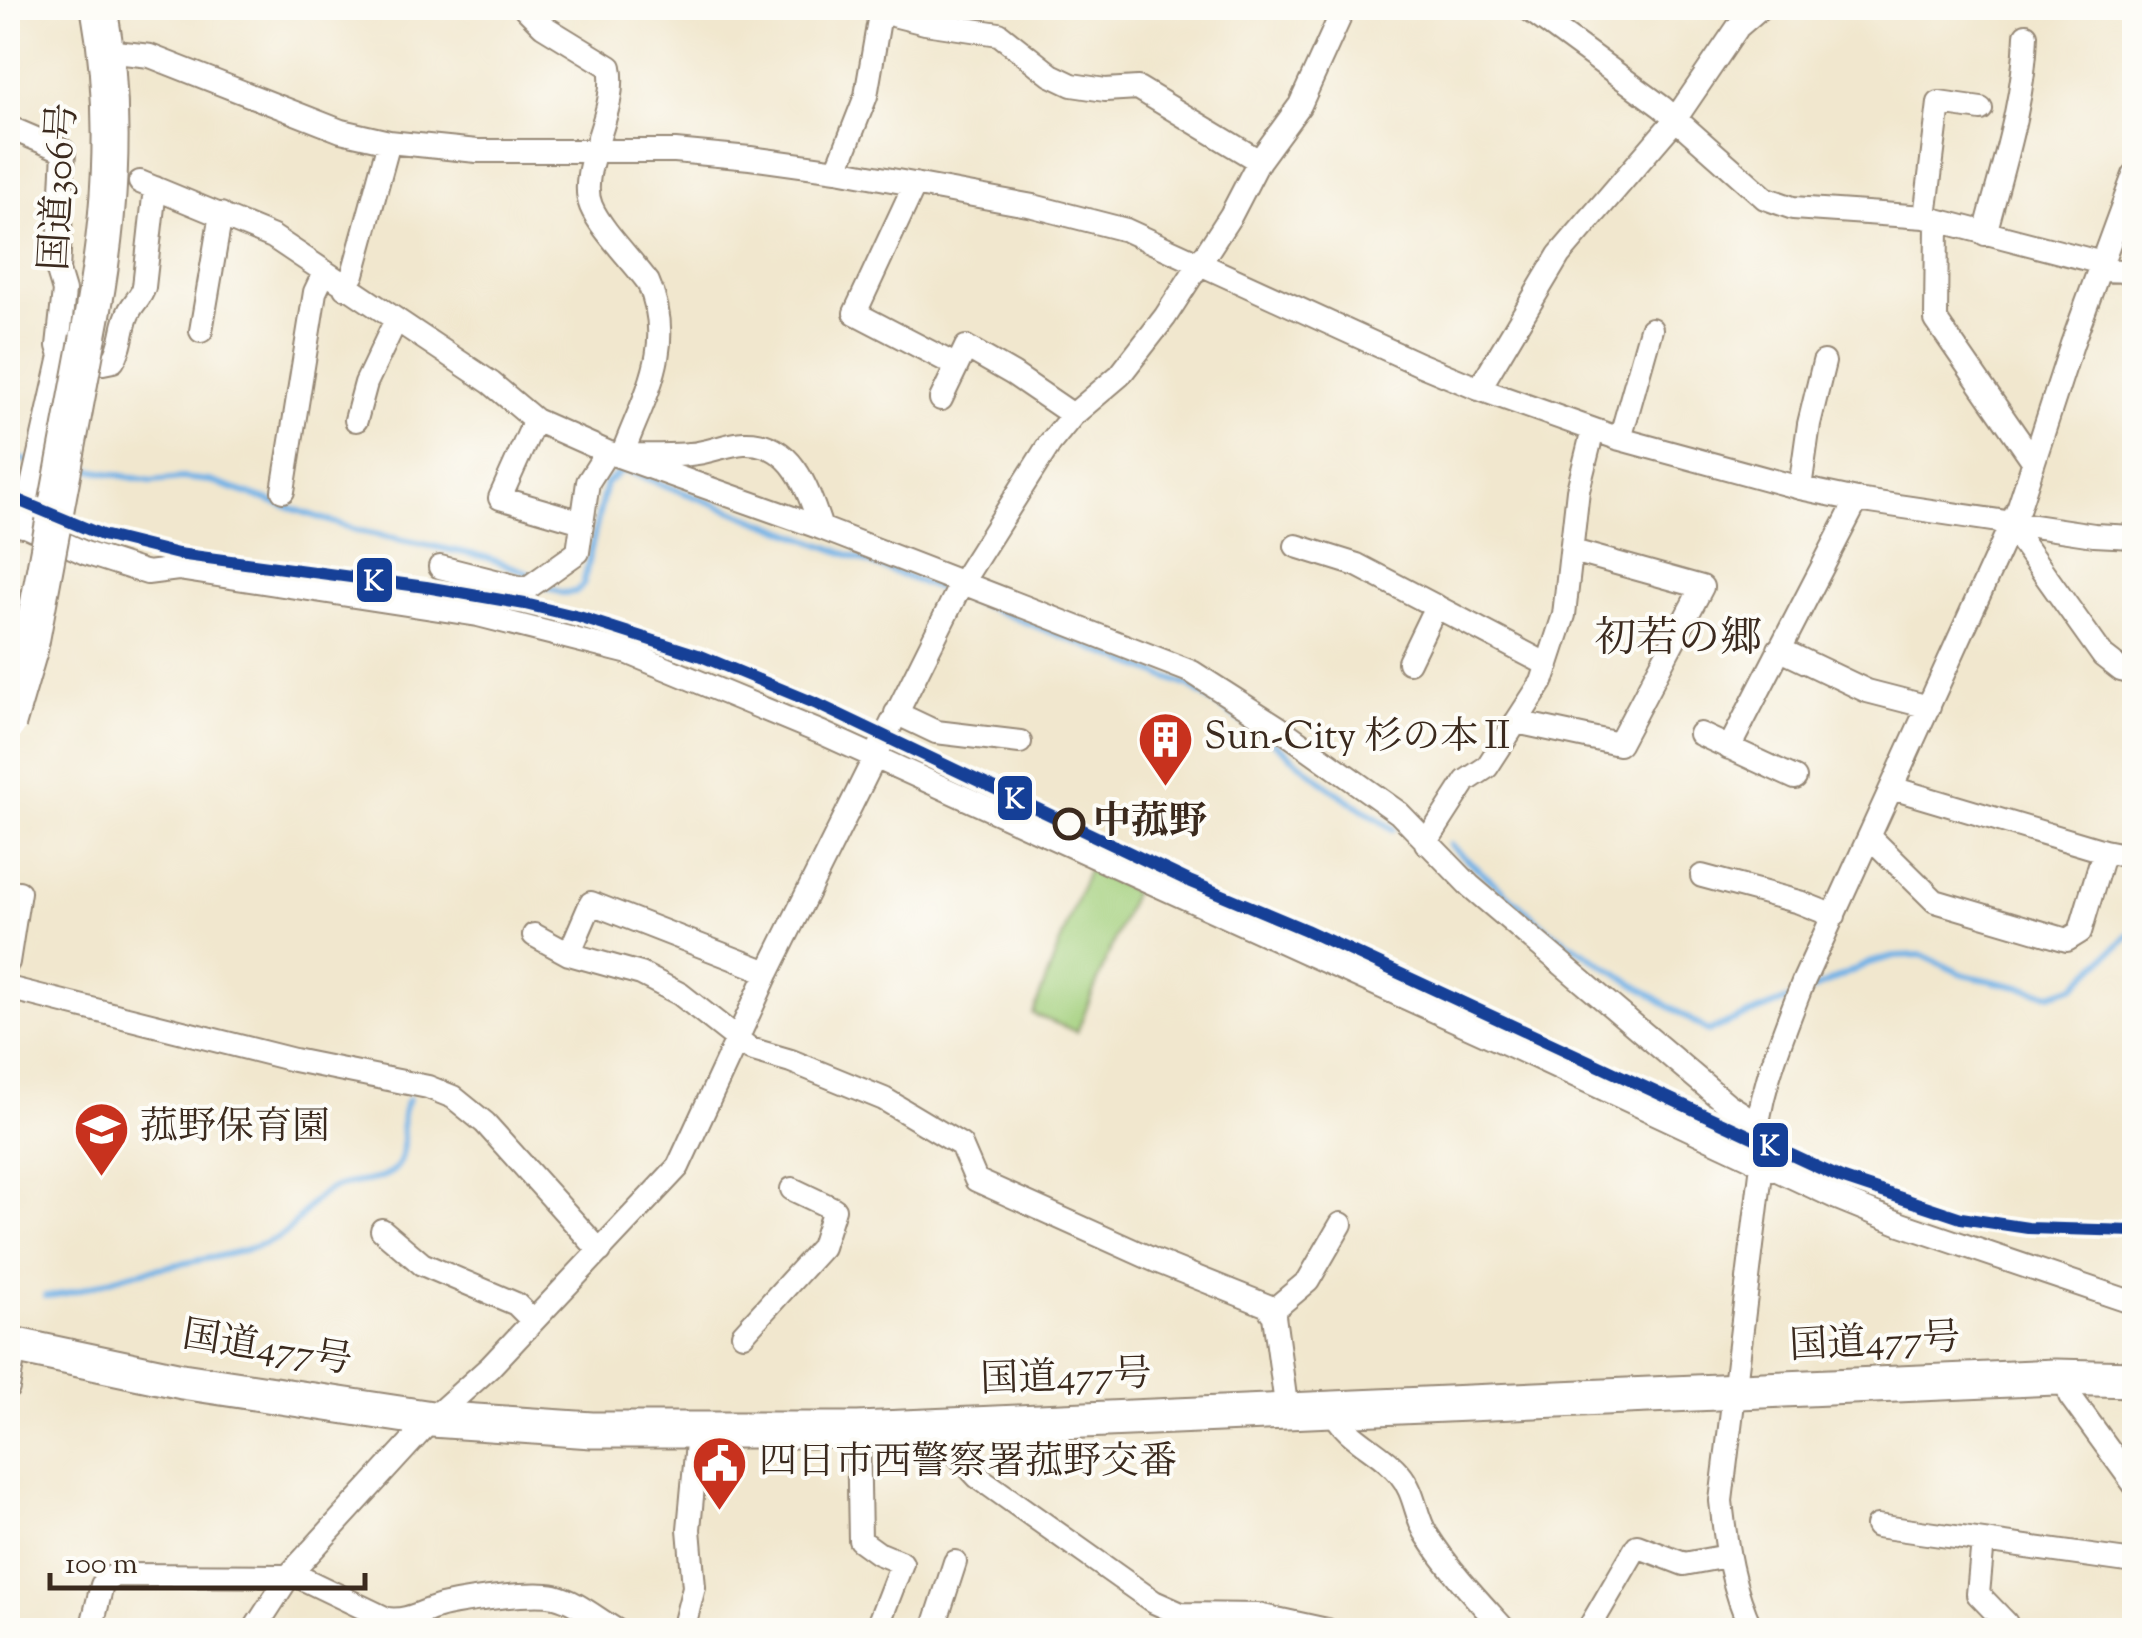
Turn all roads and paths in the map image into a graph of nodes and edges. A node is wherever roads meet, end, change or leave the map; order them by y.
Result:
1 (99, 8) edge
2 (525, 8) edge
3 (882, 8) edge
4 (1344, 8) edge
5 (1527, 8) edge
6 (1760, 8) edge
7 (2026, 35) dead end
8 (107, 51) junction
9 (1981, 108) dead end
10 (1674, 121) junction
11 (8, 127) edge
12 (389, 142) junction
13 (596, 150) junction
14 (1259, 161) junction
15 (837, 170) junction
16 (2134, 175) edge
17 (915, 184) junction
18 (221, 214) junction
19 (1931, 220) junction
20 (1985, 234) junction
21 (1200, 263) junction
22 (2101, 266) junction
23 (2134, 271) edge
24 (324, 273) junction
25 (345, 288) junction
26 (396, 322) junction
27 (1651, 329) dead end
28 (201, 331) dead end
29 (75, 347) junction
30 (1824, 362) dead end
31 (957, 366) junction
32 (1479, 389) junction
33 (941, 399) dead end
34 (1073, 415) junction
35 (356, 420) dead end
36 (536, 420) junction
37 (1593, 430) junction
38 (1620, 439) junction
39 (614, 454) junction
40 (2032, 459) junction
41 (1800, 488) junction
42 (284, 491) dead end
43 (1857, 500) junction
44 (15, 522) edge
45 (582, 522) junction
46 (821, 528) junction
47 (2015, 532) junction
48 (2134, 537) edge
49 (1296, 546) dead end
50 (1573, 551) junction
51 (440, 567) dead end
52 (961, 583) junction
53 (1436, 606) junction
54 (1779, 649) junction
55 (1409, 662) dead end
56 (1548, 665) junction
57 (2134, 673) edge
58 (1929, 706) junction
59 (896, 713) junction
60 (1516, 722) junction
61 (8, 723) edge
62 (1700, 734) dead end
63 (1020, 742) dead end
64 (1730, 748) junction
65 (873, 758) junction
66 (1794, 778) dead end
67 (1892, 788) junction
68 (1870, 837) junction
69 (1426, 842) junction
70 (2104, 851) junction
71 (2134, 857) edge
72 (1702, 876) dead end
73 (19, 892) dead end
74 (1834, 916) junction
75 (534, 936) dead end
76 (569, 954) junction
77 (8, 962) edge
78 (768, 972) junction
79 (8, 988) edge
80 (736, 1041) junction
81 (1757, 1123) junction
82 (1758, 1162) junction
83 (792, 1189) dead end
84 (1341, 1224) dead end
85 (382, 1230) dead end
86 (600, 1252) junction
87 (2134, 1303) edge
88 (1271, 1312) junction
89 (533, 1321) junction
90 (743, 1334) dead end
91 (11, 1345) edge
92 (2068, 1378) junction
93 (2134, 1379) edge
94 (8, 1388) edge
95 (1733, 1393) junction
96 (1334, 1410) junction
97 (1287, 1412) junction
98 (432, 1418) junction
99 (948, 1426) junction
100 (858, 1430) junction
101 (698, 1432) junction
102 (2134, 1484) edge
103 (1877, 1526) dead end
104 (1983, 1541) junction
105 (1727, 1556) junction
106 (955, 1562) dead end
107 (2134, 1562) edge
108 (290, 1575) junction
109 (606, 1628) edge
110 (90, 1630) edge
111 (254, 1630) edge
112 (683, 1630) edge
113 (876, 1630) edge
114 (933, 1630) edge
115 (1327, 1630) edge
116 (1505, 1630) edge
117 (1588, 1630) edge
118 (1752, 1630) edge
119 (2007, 1630) edge

1 - 8 highway, 国道306号
2 - 13 street
3 - 14 street
3 - 15 street
4 - 14 street
5 - 10 street
6 - 10 street
7 - 20 street
8 - 12 street
8 - 29 highway, 国道306号
9 - 19 street
10 - 19 street
10 - 32 street
11 - 29 street
12 - 13 street
12 - 25 street
13 - 15 street
13 - 39 street
14 - 21 street
15 - 17 street
16 - 22 street
17 - 21 street
17 - 31 street
18 - 24 street
18 - 28 street
18 - 29 street
19 - 20 street
19 - 40 street
20 - 22 street
21 - 32 street
21 - 34 street
22 - 23 street
22 - 40 street
24 - 25 street
24 - 42 street
25 - 26 street
26 - 35 street
26 - 36 street
27 - 38 street
29 - 44 street
29 - 61 highway, 国道306号, bridge
30 - 41 street
31 - 33 street
31 - 34 street
32 - 37 street
34 - 52 street
36 - 39 street
36 - 45 street
37 - 38 street
37 - 50 street
38 - 41 street
39 - 45 street
39 - 46 street
39 - 46 street
40 - 47 street
41 - 43 street
43 - 47 street
43 - 54 street
44 - 65 street
45 - 51 street
46 - 52 street
47 - 48 street
47 - 57 street
47 - 58 street
49 - 53 street
50 - 56 street
50 - 60 street
52 - 59 street
52 - 69 street
53 - 55 street
53 - 56 street
54 - 58 street
54 - 64 street
56 - 60 street
58 - 67 street
59 - 63 street
59 - 65 street
60 - 69 street
62 - 64 street
64 - 66 street
65 - 78 street
65 - 82 street
67 - 68 street
67 - 70 street
68 - 70 street
68 - 74 street
69 - 81 street
70 - 71 street
72 - 74 street
73 - 77 street
74 - 81 street
75 - 76 street
76 - 78 street
76 - 80 street
78 - 80 street
79 - 86 street
80 - 86 street
80 - 88 street
81 - 82 street
82 - 87 street
82 - 95 street
83 - 90 street
84 - 88 street
85 - 89 street
86 - 89 street
88 - 97 street
89 - 98 street
91 - 94 street
91 - 98 highway, 国道477号
92 - 93 highway, 国道477号
92 - 95 highway, 国道477号
92 - 102 street
95 - 96 highway, 国道477号
95 - 105 street
96 - 97 highway, 国道477号
96 - 116 street
97 - 99 highway, 国道477号
98 - 101 highway, 国道477号
98 - 108 street
99 - 100 highway, 国道477号
99 - 115 street
100 - 101 highway, 国道477号
100 - 113 street
101 - 112 street
103 - 104 street
104 - 107 street
104 - 119 street
105 - 117 street
105 - 118 street
106 - 114 street
108 - 109 street
108 - 110 street
108 - 111 street

